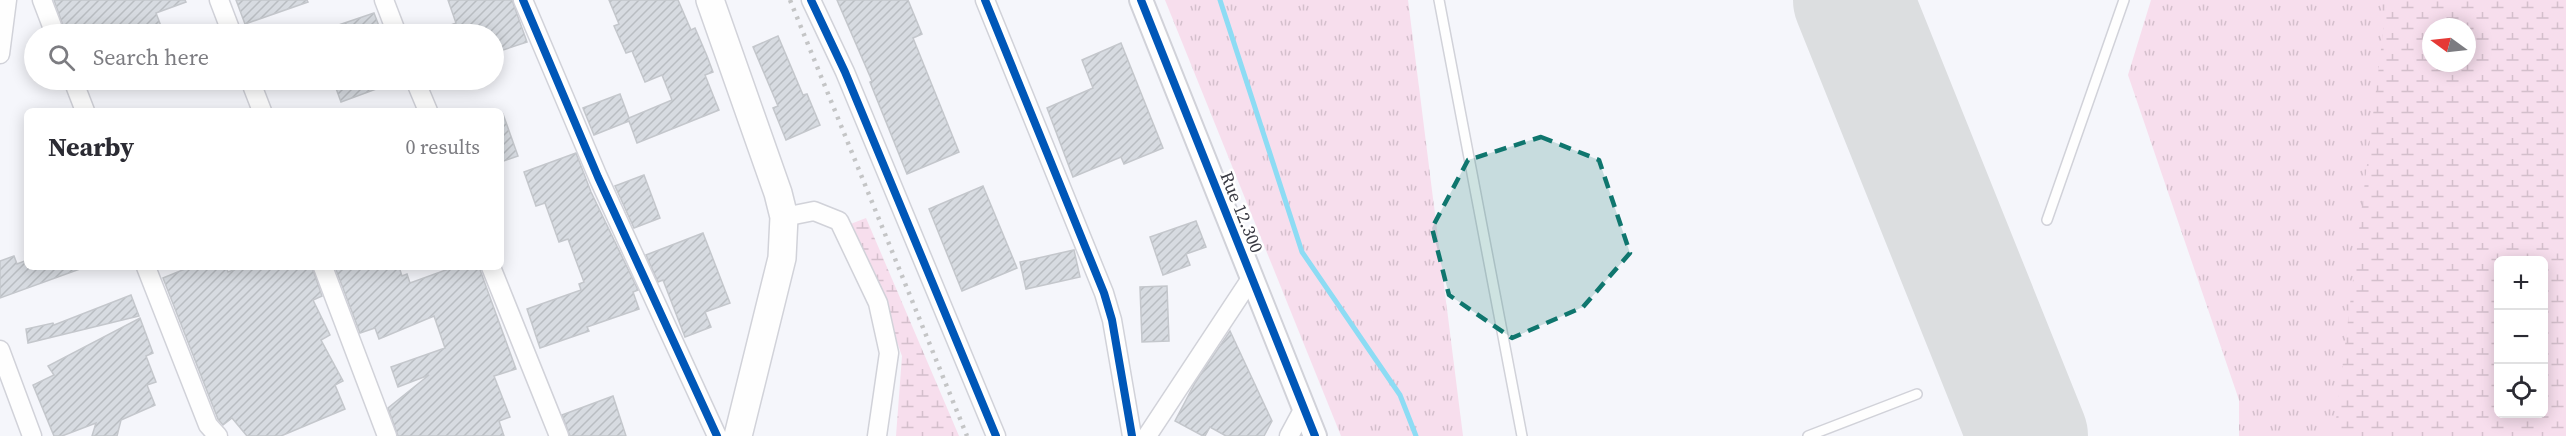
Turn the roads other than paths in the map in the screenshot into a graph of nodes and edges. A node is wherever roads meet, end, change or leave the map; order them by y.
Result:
1 (7, 0) edge
2 (42, 0) edge
3 (219, 0) edge
4 (384, 0) edge
5 (523, 0) edge
6 (710, 0) edge
7 (811, 0) edge
8 (985, 0) edge
9 (1141, 0) edge
10 (1439, 0) edge
11 (2124, 0) edge
12 (51, 24) edge
13 (228, 24) edge
14 (394, 24) edge
15 (0, 54) edge
16 (77, 90) edge
17 (254, 90) edge
18 (419, 90) edge
19 (84, 108) edge
20 (261, 108) edge
21 (427, 108) edge
22 (784, 217) junction
23 (2047, 220) dead end
24 (147, 270) edge
25 (324, 270) edge
26 (492, 270) edge
27 (1252, 277) junction
28 (0, 350) edge
29 (1917, 394) dead end
30 (1304, 408) junction
31 (32, 436) edge
32 (218, 436) edge
33 (387, 436) edge
34 (559, 436) edge
35 (717, 436) edge
36 (738, 436) edge
37 (877, 436) edge
38 (996, 436) edge
39 (1132, 436) edge
40 (1147, 436) edge
41 (1289, 436) edge
42 (1315, 436) edge
43 (1522, 436) edge
44 (1808, 436) edge

1 - 15 street
2 - 12 street
3 - 13 street
4 - 14 street
5 - 35 street
6 - 22 main road
7 - 38 street
8 - 39 street
9 - 27 street, Rue 12.300
10 - 43 lane
11 - 23 lane
16 - 19 street
17 - 20 street
18 - 21 street
22 - 36 main road
22 - 37 street
24 - 32 street
25 - 33 street
26 - 34 street
27 - 30 street, Rue 12.300
27 - 40 street
28 - 31 street
29 - 44 lane
30 - 41 street
30 - 42 street, Rue 12.300

